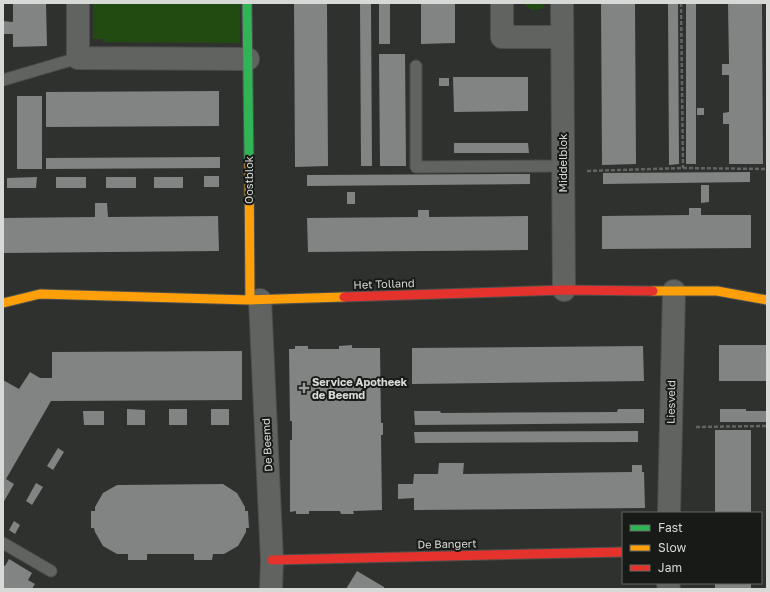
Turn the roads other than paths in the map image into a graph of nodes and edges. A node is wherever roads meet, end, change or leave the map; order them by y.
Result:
1 (78, 3) edge
2 (247, 3) edge
3 (502, 3) edge
4 (562, 3) edge
5 (562, 37) junction
6 (78, 58) junction
7 (248, 59) junction
8 (416, 66) dead end
9 (3, 80) edge
10 (563, 169) junction
11 (564, 290) junction
12 (674, 291) junction
13 (255, 300) junction
14 (767, 300) edge
15 (3, 302) edge
16 (669, 512) edge
17 (3, 543) edge
18 (622, 552) edge
19 (272, 560) junction
20 (50, 571) dead end
21 (270, 589) edge

1 - 6 street
2 - 7 street, Oostblok
3 - 5 street
4 - 5 street, Middelblok
5 - 10 street, Middelblok
6 - 7 street
6 - 9 lane
7 - 13 street, Oostblok
8 - 10 lane
10 - 11 street, Middelblok
11 - 12 street, Het Tolland
11 - 13 street, Het Tolland
12 - 14 street, Het Tolland
12 - 16 street, Liesveld
13 - 15 street, Het Tolland
13 - 19 street, De Beemd
17 - 20 lane
18 - 19 street, De Bangert
19 - 21 street, De Beemd

